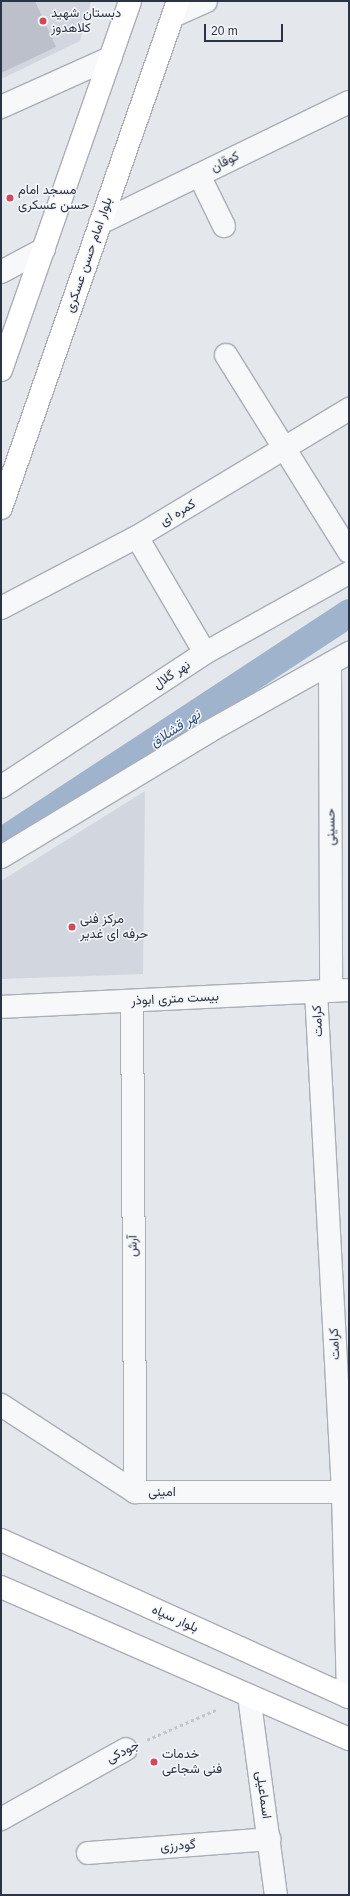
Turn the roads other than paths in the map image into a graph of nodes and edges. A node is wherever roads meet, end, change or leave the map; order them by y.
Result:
1 (130, 1) edge
2 (206, 1) edge
3 (175, 9) edge
4 (110, 58) junction
5 (349, 102) edge
6 (1, 107) edge
7 (199, 175) junction
8 (100, 223) junction
9 (224, 226) dead end
10 (44, 249) junction
11 (1, 272) edge
12 (226, 355) dead end
13 (1, 370) edge
14 (349, 409) edge
15 (284, 448) junction
16 (1, 508) edge
17 (137, 537) junction
18 (349, 552) edge
19 (349, 573) edge
20 (1, 608) edge
21 (205, 653) junction
22 (340, 658) edge
23 (1, 787) edge
24 (1, 857) edge
25 (332, 991) edge
26 (132, 1001) junction
27 (1, 1007) edge
28 (1, 1405) edge
29 (135, 1492) junction
30 (346, 1492) edge
31 (1, 1540) edge
32 (1, 1588) edge
33 (250, 1696) junction
34 (349, 1697) edge
35 (349, 1739) edge
36 (126, 1749) road end
37 (1, 1819) edge
38 (269, 1840) junction
39 (88, 1853) dead end
40 (276, 1895) edge

1 - 4 main road
2 - 3 street
3 - 8 main road, بلوار امام حسن عسکری
4 - 6 street
4 - 10 main road
5 - 7 street, کوقان
7 - 8 street, کوقان
7 - 9 street
8 - 16 main road, بلوار امام حسن عسکری
10 - 11 street
10 - 13 main road
12 - 15 street
14 - 15 street, کمره ای
15 - 17 street, کمره ای
15 - 18 street
17 - 20 street, کمره ای
17 - 21 street
19 - 21 street, نهر گلال
21 - 23 street, نهر گلال
22 - 24 street
22 - 25 street, حسینی
25 - 26 street, بیست متری ابوذر
25 - 30 street, کرامت
26 - 27 street, بیست متری ابوذر
26 - 29 street, آرش
28 - 29 street, امینی
29 - 30 street, امینی
30 - 34 street, کرامت
31 - 34 main road, بلوار سپاه
32 - 33 main road
33 - 35 main road
33 - 38 street, اسماعیلی
36 - 37 street, جودکی
38 - 39 street, گودرزی
38 - 40 street, اسماعیلی

